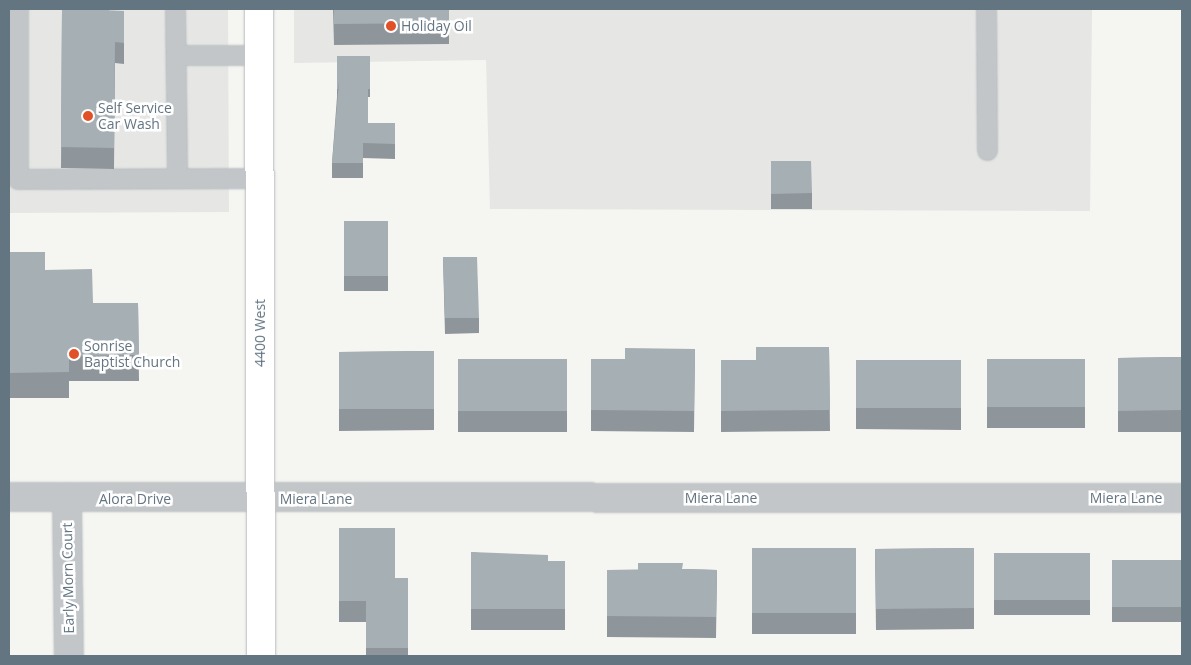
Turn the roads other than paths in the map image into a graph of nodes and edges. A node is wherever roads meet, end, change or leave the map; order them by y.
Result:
1 (18, 9) edge
2 (175, 9) edge
3 (260, 9) edge
4 (986, 9) edge
5 (176, 55) junction
6 (260, 55) junction
7 (987, 150) dead end
8 (177, 178) junction
9 (260, 178) junction
10 (9, 497) edge
11 (1182, 498) edge
12 (261, 499) junction
13 (67, 500) junction
14 (69, 656) edge
15 (261, 656) edge

1 - 8 lane
2 - 5 lane
3 - 6 street, 4400 West
4 - 7 lane
5 - 6 lane
5 - 8 lane
6 - 9 street, 4400 West
8 - 9 lane
9 - 12 street, 4400 West
10 - 13 street, Alora Drive
11 - 12 street, Miera Lane
12 - 13 street, Alora Drive
12 - 15 street, 4400 West
13 - 14 street, Early Morn Court

